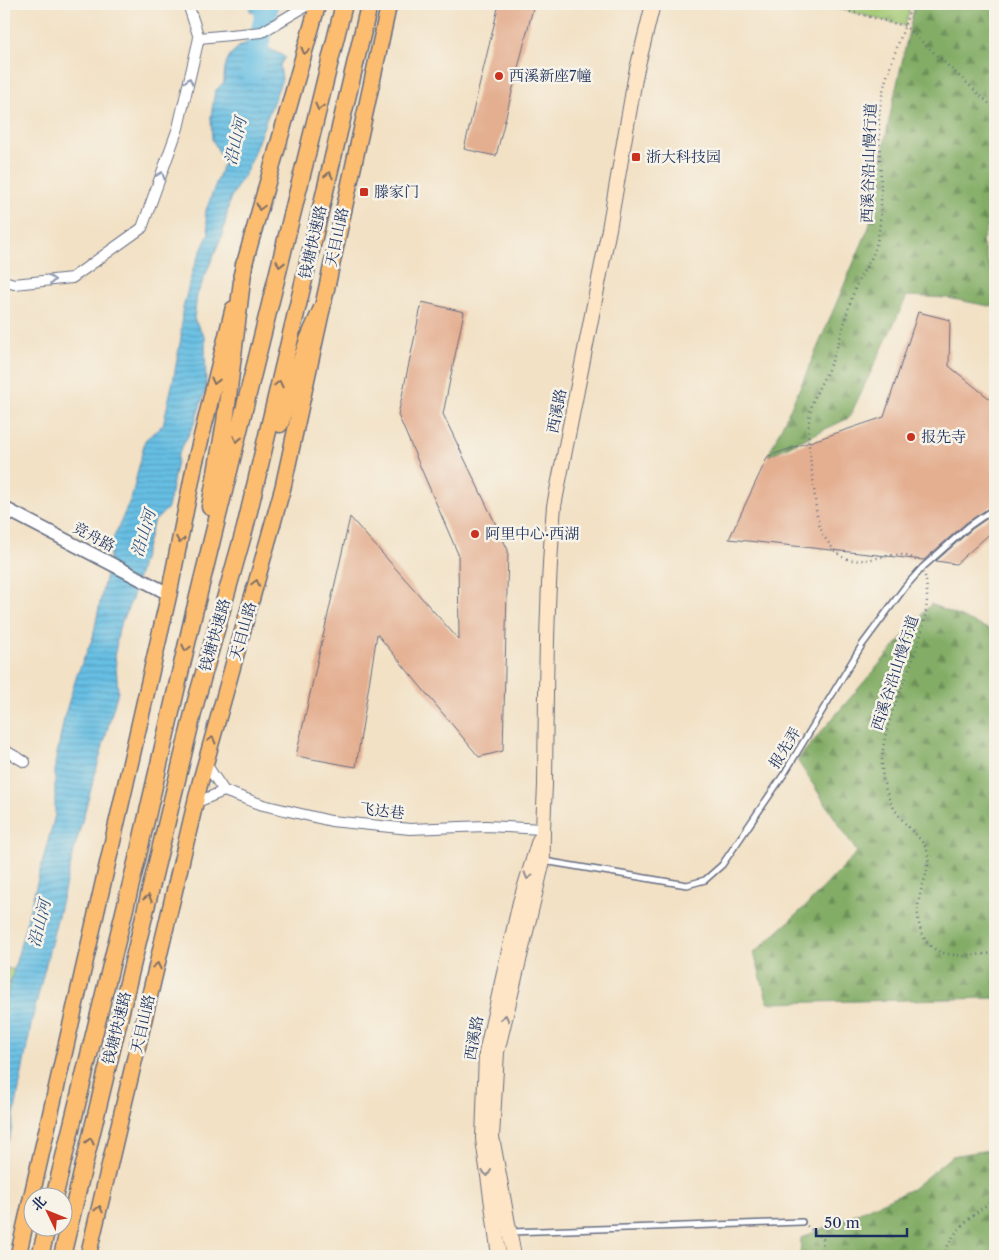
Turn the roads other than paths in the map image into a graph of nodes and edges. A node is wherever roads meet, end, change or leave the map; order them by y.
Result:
1 (188, 4) edge
2 (318, 4) edge
3 (389, 4) edge
4 (653, 4) edge
5 (343, 8) dead end
6 (367, 14) dead end
7 (199, 38) junction
8 (244, 264) junction
9 (4, 281) edge
10 (322, 308) junction
11 (4, 508) edge
12 (995, 508) edge
13 (245, 528) junction
14 (169, 594) junction
15 (193, 617) junction
16 (4, 750) edge
17 (25, 762) dead end
18 (206, 764) junction
19 (224, 791) junction
20 (195, 803) junction
21 (542, 829) junction
22 (543, 861) junction
23 (56, 1188) edge
24 (802, 1222) road end
25 (509, 1232) junction
26 (44, 1238) edge
27 (18, 1256) edge
28 (40, 1256) edge
29 (62, 1256) edge
30 (88, 1256) edge
31 (499, 1256) edge
32 (514, 1256) edge

1 - 7 street
2 - 7 street
2 -> 8 main road
3 - 10 main road, 天目山路
4 - 21 main road, 西溪路
5 -> 15 highway, 钱塘快速路
13 -> 6 highway, 钱塘快速路
9 -> 7 street
8 -> 14 main road
8 - 15 highway
10 - 13 highway
18 -> 10 main road, 天目山路
11 - 14 street, 竞舟路
12 - 22 lane, 报先弄
29 -> 13 highway, 钱塘快速路
14 - 27 main road
15 -> 23 highway, 钱塘快速路
16 - 17 street
18 - 19 street
18 - 20 main road, 天目山路
19 - 20 street
19 - 21 street, 飞达巷
30 -> 20 main road, 天目山路
21 - 22 main road, 西溪路
21 -> 31 main road, 西溪路
25 -> 22 main road, 西溪路
24 - 25 lane
25 - 32 main road, 西溪路
26 - 28 highway

